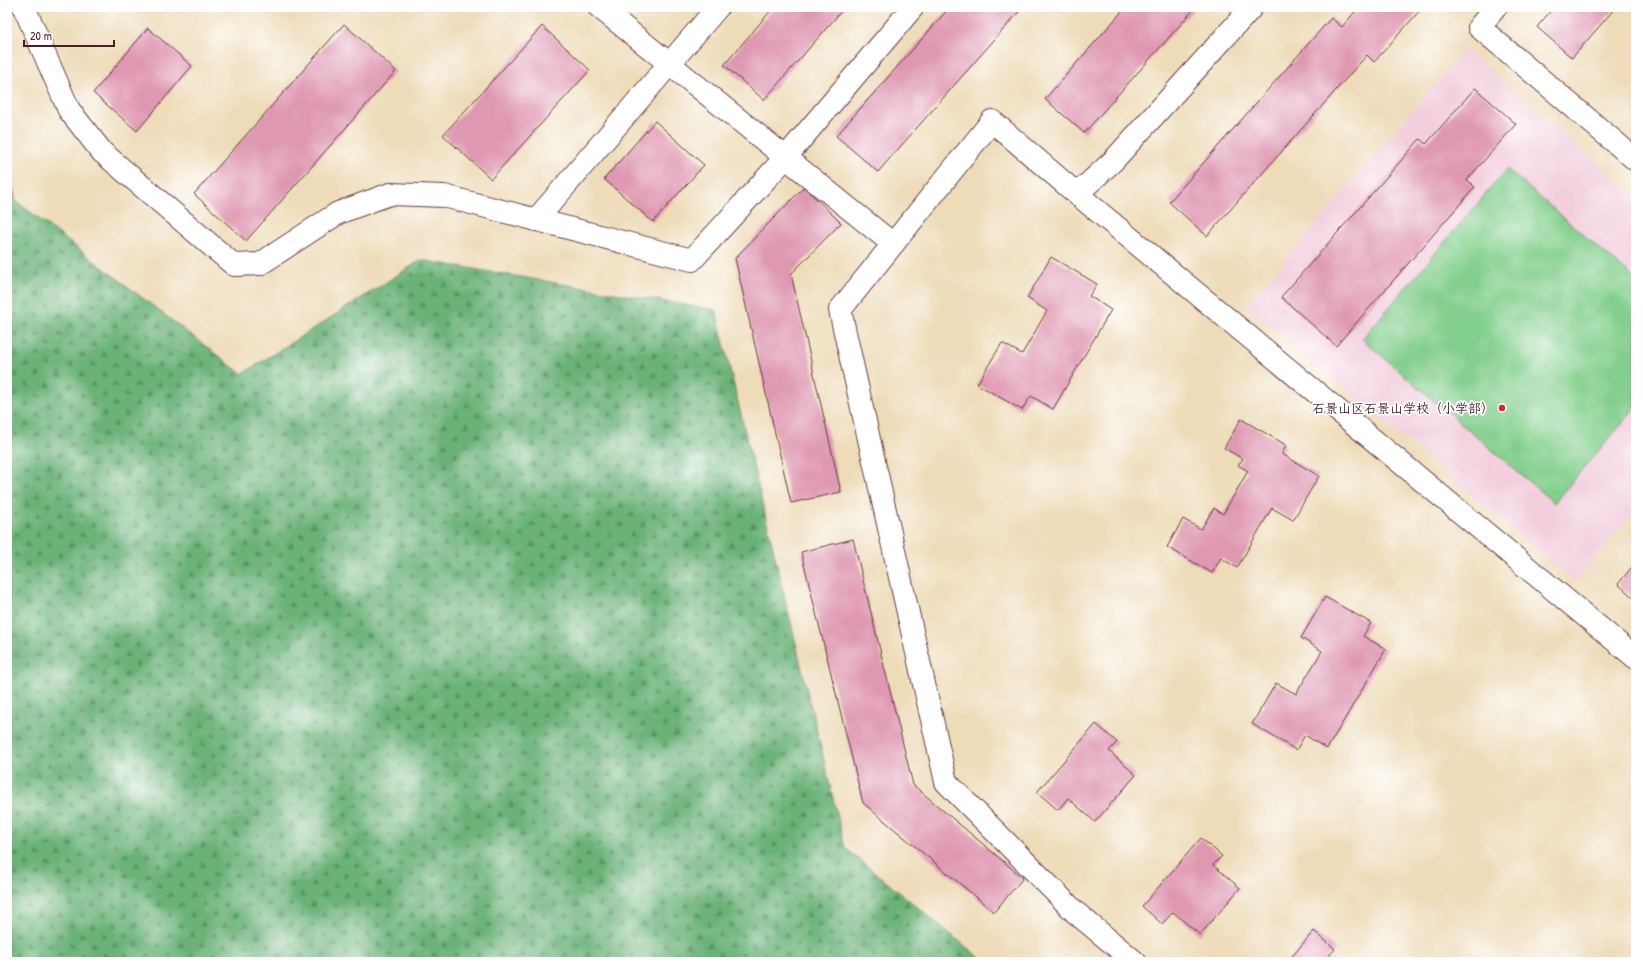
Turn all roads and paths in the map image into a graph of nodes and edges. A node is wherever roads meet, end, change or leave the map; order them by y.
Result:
1 (24, 7) edge
2 (599, 7) edge
3 (718, 7) edge
4 (913, 7) edge
5 (1252, 7) edge
6 (1496, 7) edge
7 (669, 64) junction
8 (786, 158) junction
9 (1636, 160) edge
10 (1078, 194) junction
11 (536, 220) junction
12 (893, 244) junction
13 (1636, 658) edge
14 (1135, 962) edge

1 - 11 street
2 - 7 street
3 - 7 street
4 - 8 street
5 - 10 street
6 - 9 street
7 - 8 street
7 - 11 street
8 - 11 street
8 - 12 street
10 - 12 street
10 - 13 street
12 - 14 street

